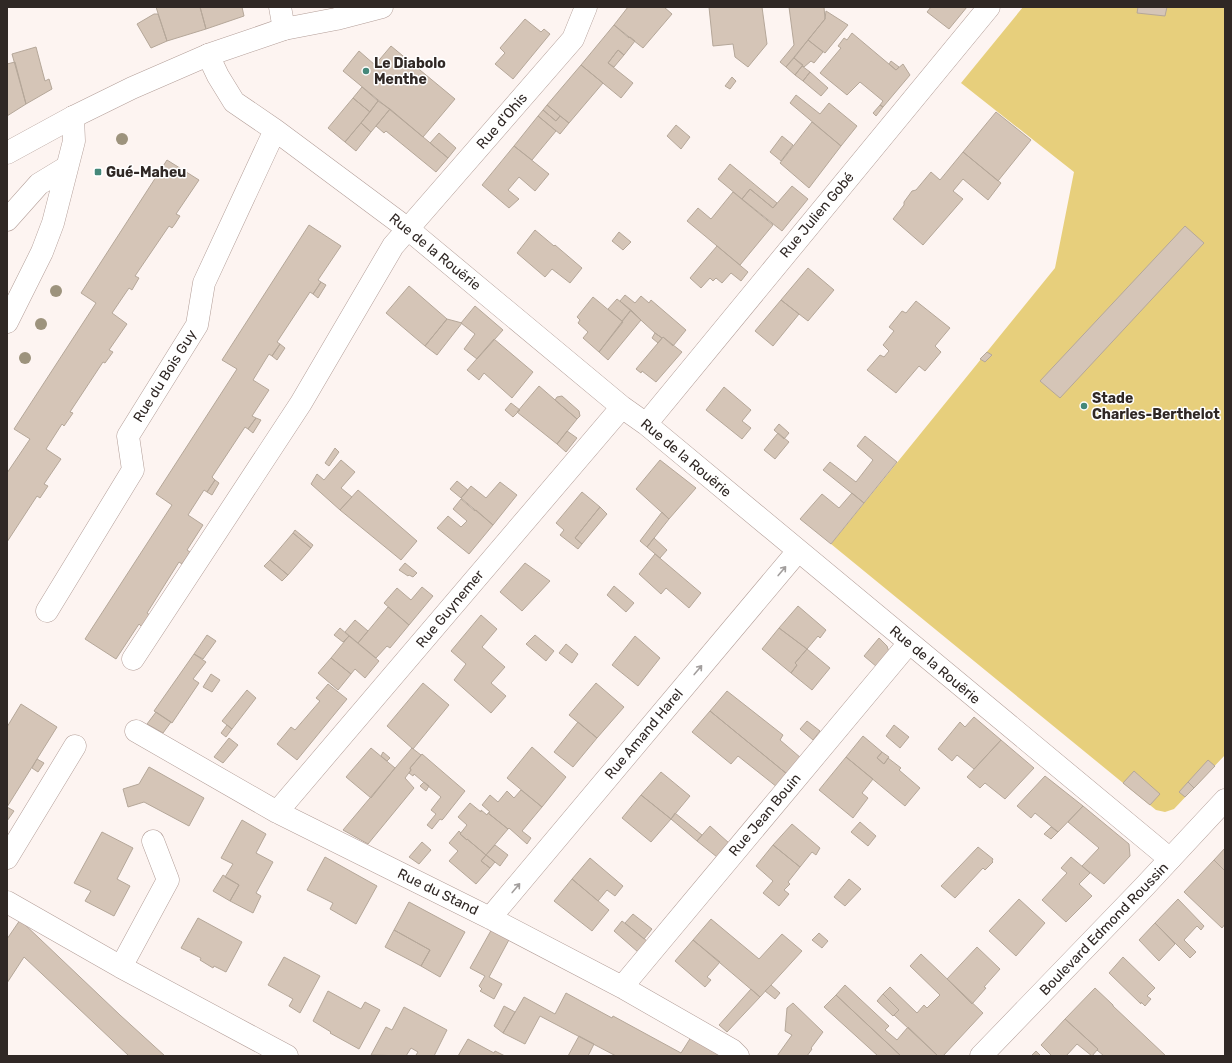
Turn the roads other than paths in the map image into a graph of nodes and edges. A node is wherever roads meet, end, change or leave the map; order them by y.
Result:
1 (280, 7) edge
2 (382, 7) edge
3 (586, 7) edge
4 (989, 7) edge
5 (284, 28) junction
6 (208, 55) junction
7 (73, 117) junction
8 (275, 130) junction
9 (7, 153) edge
10 (67, 167) junction
11 (7, 220) edge
12 (408, 229) junction
13 (7, 322) edge
14 (622, 406) junction
15 (646, 424) junction
16 (798, 551) junction
17 (47, 611) dead end
18 (909, 644) junction
19 (133, 659) dead end
20 (136, 731) dead end
21 (75, 746) dead end
22 (1225, 800) edge
23 (277, 812) junction
24 (153, 841) dead end
25 (7, 858) edge
26 (1170, 859) junction
27 (7, 902) edge
28 (490, 918) junction
29 (121, 967) junction
30 (622, 987) junction
31 (287, 1056) edge
32 (738, 1056) edge
33 (981, 1056) edge

1 - 5 street
2 - 5 street
3 - 12 street, Rue d'Ohis
4 - 15 street, Rue Julien Gobé
5 - 6 street
6 - 7 street
6 - 8 street, Rue de la Rouërie
7 - 9 street
7 - 10 street
8 - 12 street, Rue de la Rouërie
8 - 17 street, Rue du Bois Guy
10 - 11 street
10 - 13 street
12 - 14 street, Rue de la Rouërie
12 - 19 street
14 - 15 street, Rue de la Rouërie
14 - 23 street, Rue Guynemer
15 - 16 street, Rue de la Rouërie
16 - 18 street, Rue de la Rouërie
28 -> 16 street, Rue Amand Harel
18 - 26 street, Rue de la Rouërie
18 - 30 street, Rue Jean Bouin
20 - 23 street, Rue du Stand
21 - 25 street
22 - 26 street, Boulevard Edmond Roussin
23 - 28 street, Rue du Stand
24 - 29 street
26 - 33 street, Boulevard Edmond Roussin
27 - 29 street
28 - 30 street, Rue du Stand
29 - 31 street
30 - 32 street, Rue du Stand

